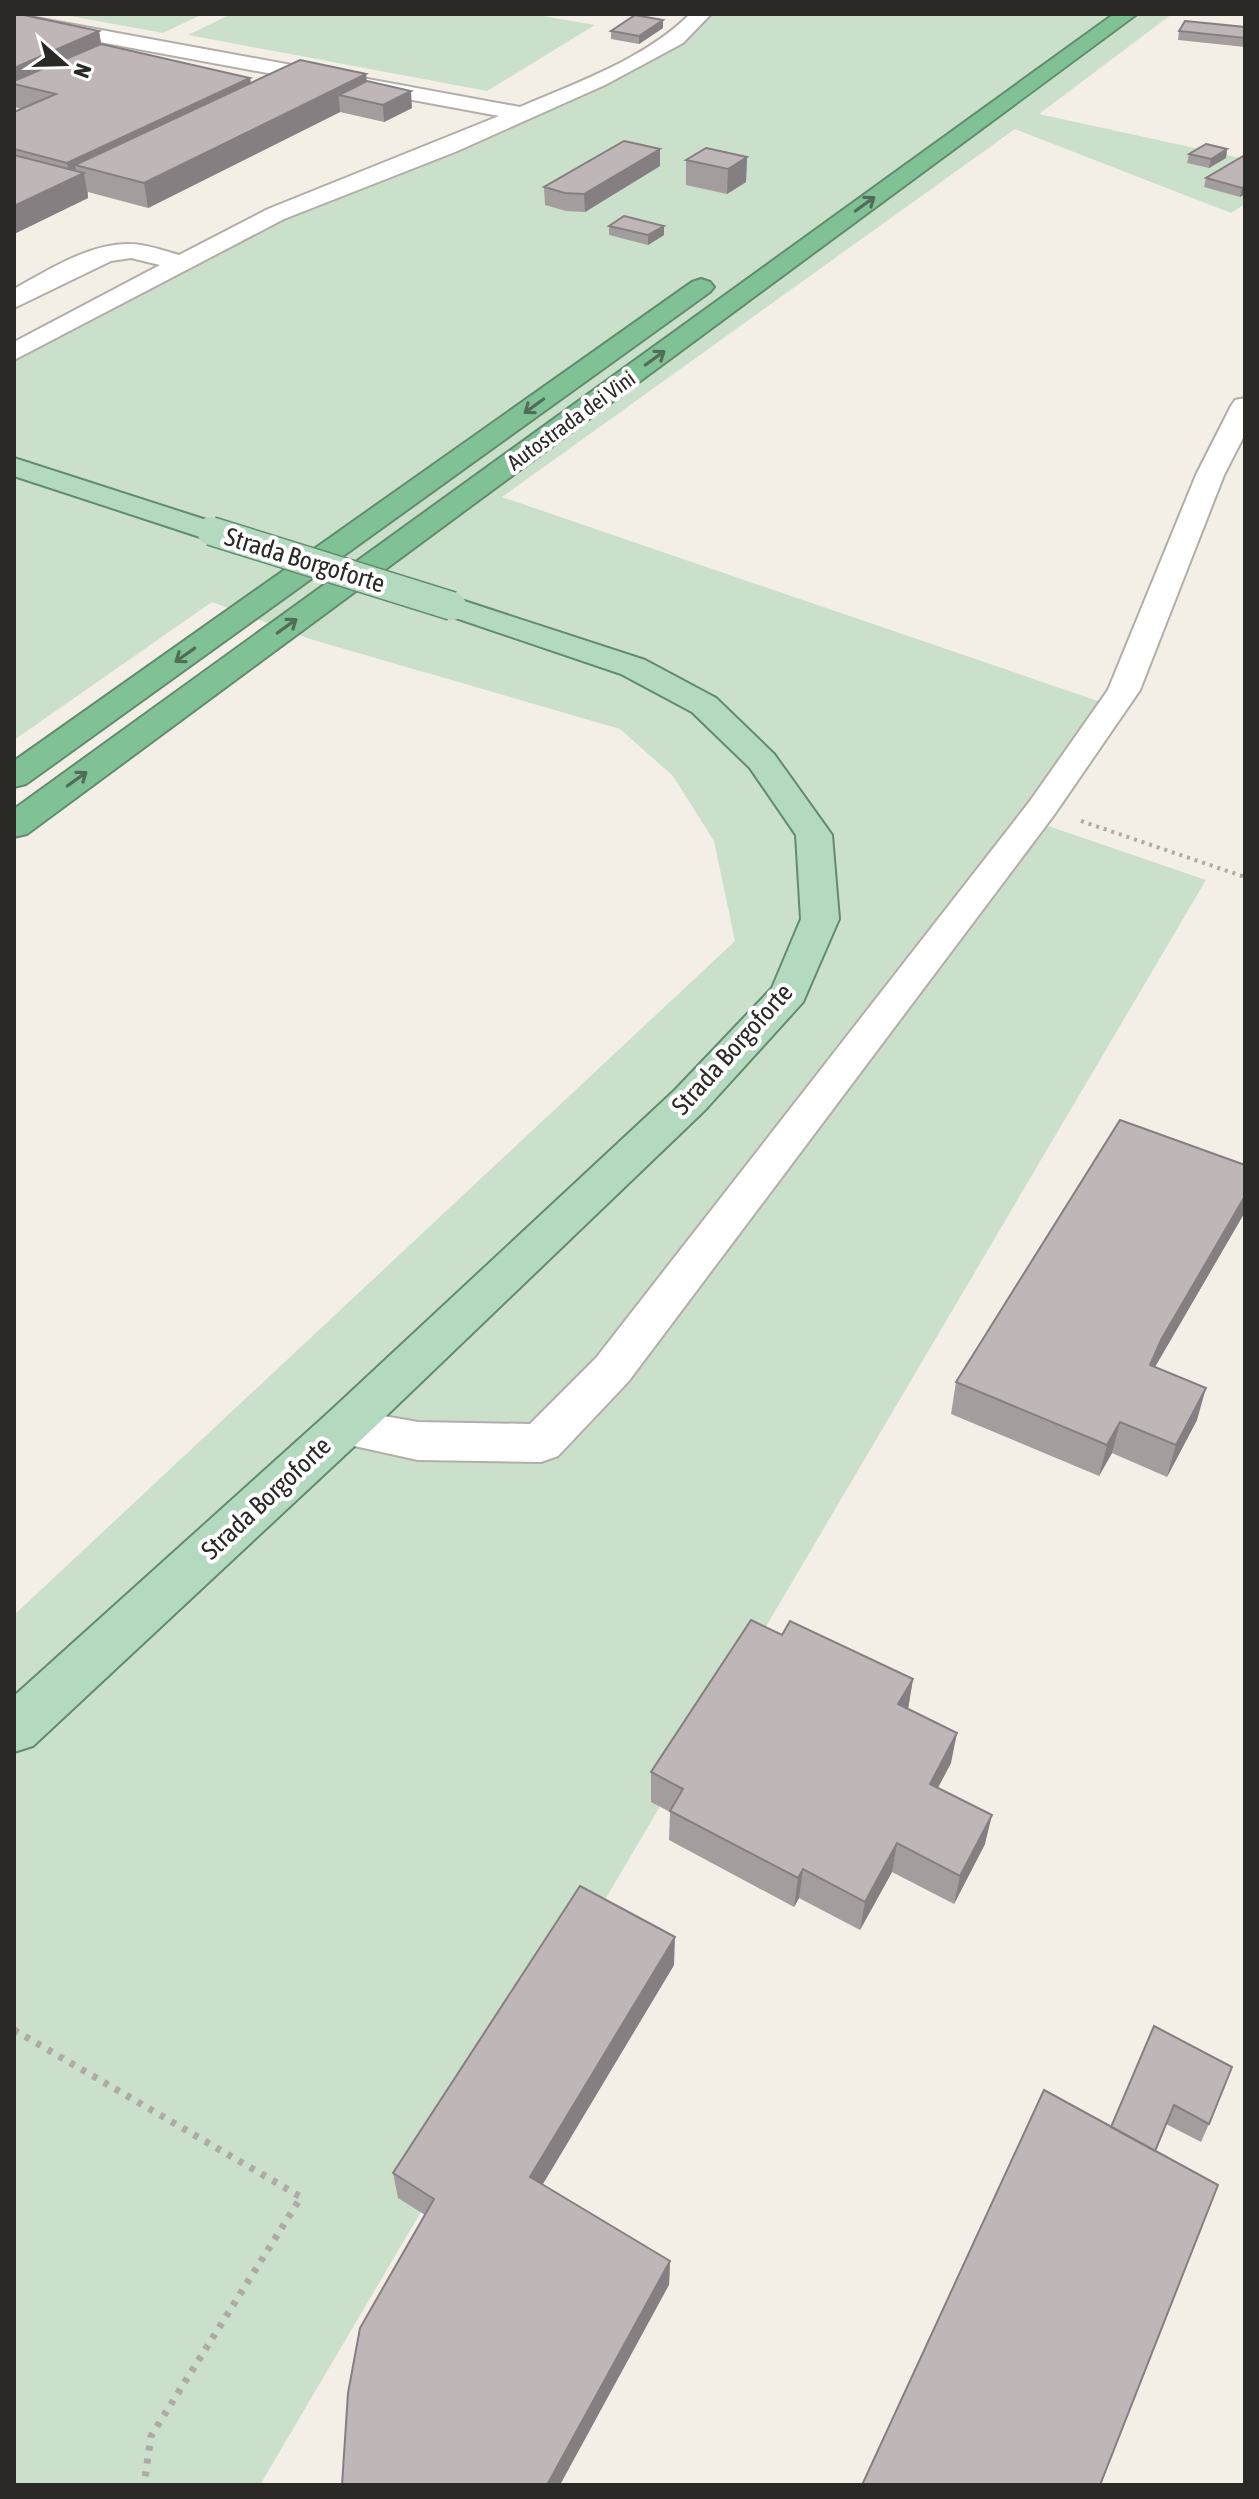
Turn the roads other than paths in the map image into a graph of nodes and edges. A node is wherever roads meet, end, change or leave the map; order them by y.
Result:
1 (701, 14) edge
2 (1127, 14) edge
3 (14, 20) edge
4 (523, 114) junction
5 (276, 214) junction
6 (217, 220) dead end
7 (164, 233) dead end
8 (114, 252) junction
9 (181, 263) junction
10 (713, 279) dead end
11 (14, 300) edge
12 (14, 352) edge
13 (1245, 406) edge
14 (14, 467) edge
15 (14, 777) edge
16 (14, 826) edge
17 (344, 1427) junction
18 (14, 1729) edge

1 - 4 street
16 -> 2 highway, Autostrada dei Vini
3 - 4 street
4 - 5 street
5 - 6 street
5 - 9 street
7 - 8 street
8 - 9 street
8 - 11 street
9 - 12 street
10 -> 15 highway, Autostrada dei Vini
13 - 17 street
14 - 17 main road, Strada Borgoforte, bridge
17 - 18 main road, Strada Borgoforte

